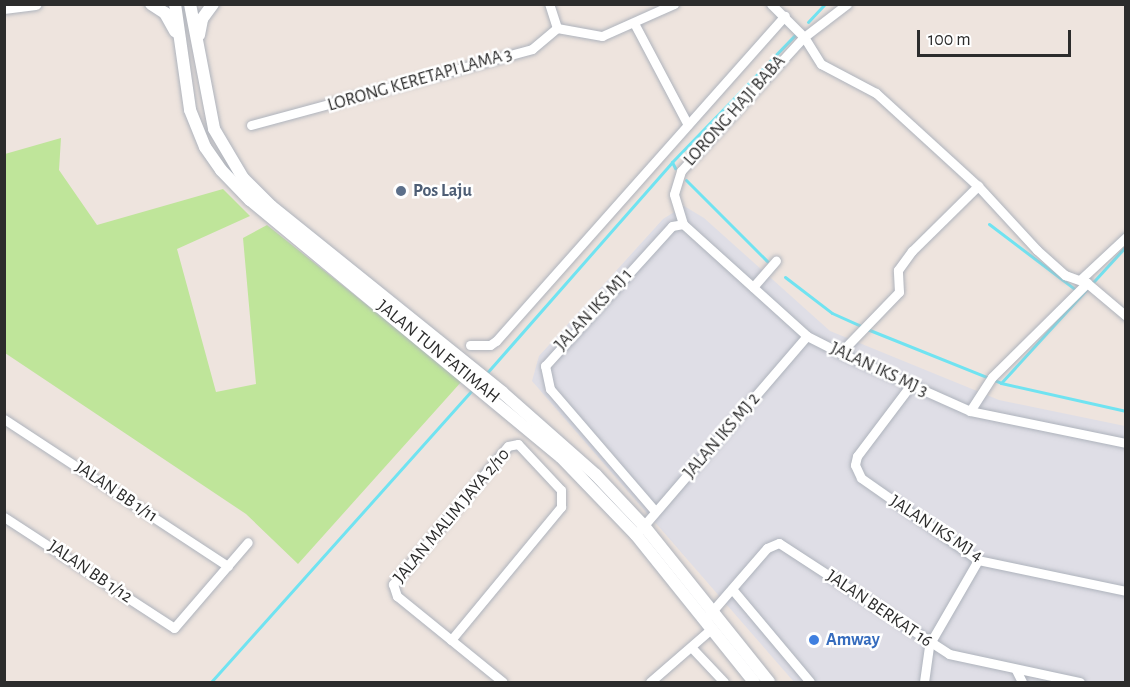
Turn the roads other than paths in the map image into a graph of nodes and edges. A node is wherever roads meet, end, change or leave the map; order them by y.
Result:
1 (36, 4) edge
2 (151, 4) edge
3 (176, 4) edge
4 (190, 4) edge
5 (213, 4) edge
6 (549, 4) edge
7 (674, 4) edge
8 (771, 4) edge
9 (847, 4) edge
10 (4, 8) edge
11 (785, 16) junction
12 (634, 23) junction
13 (558, 28) junction
14 (804, 37) junction
15 (198, 49) junction
16 (180, 58) junction
17 (251, 125) dead end
18 (688, 125) junction
19 (978, 186) junction
20 (683, 224) junction
21 (1125, 237) edge
22 (776, 261) dead end
23 (1084, 281) junction
24 (753, 287) junction
25 (1125, 316) edge
26 (807, 336) junction
27 (470, 345) dead end
28 (840, 353) junction
29 (469, 371) junction
30 (910, 386) junction
31 (970, 411) junction
32 (4, 419) edge
33 (1125, 443) edge
34 (655, 511) junction
35 (4, 517) edge
36 (640, 530) junction
37 (248, 542) dead end
38 (978, 560) junction
39 (228, 566) junction
40 (732, 590) junction
41 (1125, 591) edge
42 (709, 620) junction
43 (451, 640) junction
44 (929, 645) junction
45 (691, 647) junction
46 (1016, 670) junction
47 (503, 682) edge
48 (650, 682) edge
49 (724, 682) edge
50 (754, 682) edge
51 (769, 682) edge
52 (810, 682) edge
53 (924, 682) edge
54 (1022, 682) edge
55 (1080, 682) edge

1 - 10 main road
2 - 16 main road
3 - 16 main road, JALAN TUN FATIMAH
4 - 15 main road, JALAN TUN FATIMAH
5 - 15 main road
6 - 13 street
7 - 12 street
8 - 11 street
9 - 14 street, LORONG HAJI BABA
11 - 14 street
11 - 18 street
12 - 13 street
12 - 18 street
13 - 17 street, LORONG KERETAPI LAMA 3
14 - 19 street
14 - 20 street, LORONG HAJI BABA
15 - 29 main road, JALAN TUN FATIMAH
16 - 29 main road, JALAN TUN FATIMAH
18 - 27 street
19 - 23 street
19 - 28 street
20 - 24 street, JALAN IKS MJ 3
20 - 34 street, JALAN IKS MJ 1
21 - 23 street
22 - 24 street
23 - 25 street
23 - 31 street
24 - 26 street, JALAN IKS MJ 3
26 - 28 street, JALAN IKS MJ 3
26 - 34 street, JALAN IKS MJ 2
28 - 30 street, JALAN IKS MJ 3
29 - 36 main road, JALAN TUN FATIMAH
30 - 31 street, JALAN IKS MJ 3
30 - 38 street, JALAN IKS MJ 4
31 - 33 street, JALAN IKS MJ 3
32 - 39 street, JALAN BB 1/11
34 - 36 street, JALAN IKS MJ 2
35 - 39 street, JALAN BB 1/12
36 - 42 main road, JALAN TUN FATIMAH
37 - 39 street
38 - 41 street, JALAN IKS MJ 4
38 - 44 street
40 - 42 street, JALAN BERKAT 16
40 - 44 street, JALAN BERKAT 16
40 - 52 street
42 - 45 street, JALAN BERKAT 16
42 - 50 main road, JALAN TUN FATIMAH
42 - 51 main road, JALAN TUN FATIMAH
43 - 43 street, JALAN MALIM JAYA 2/10
43 - 47 street
44 - 46 street, JALAN BERKAT 16
44 - 53 street
45 - 48 street, JALAN BERKAT 16
45 - 49 street
46 - 54 street
46 - 55 street, JALAN BERKAT 16

